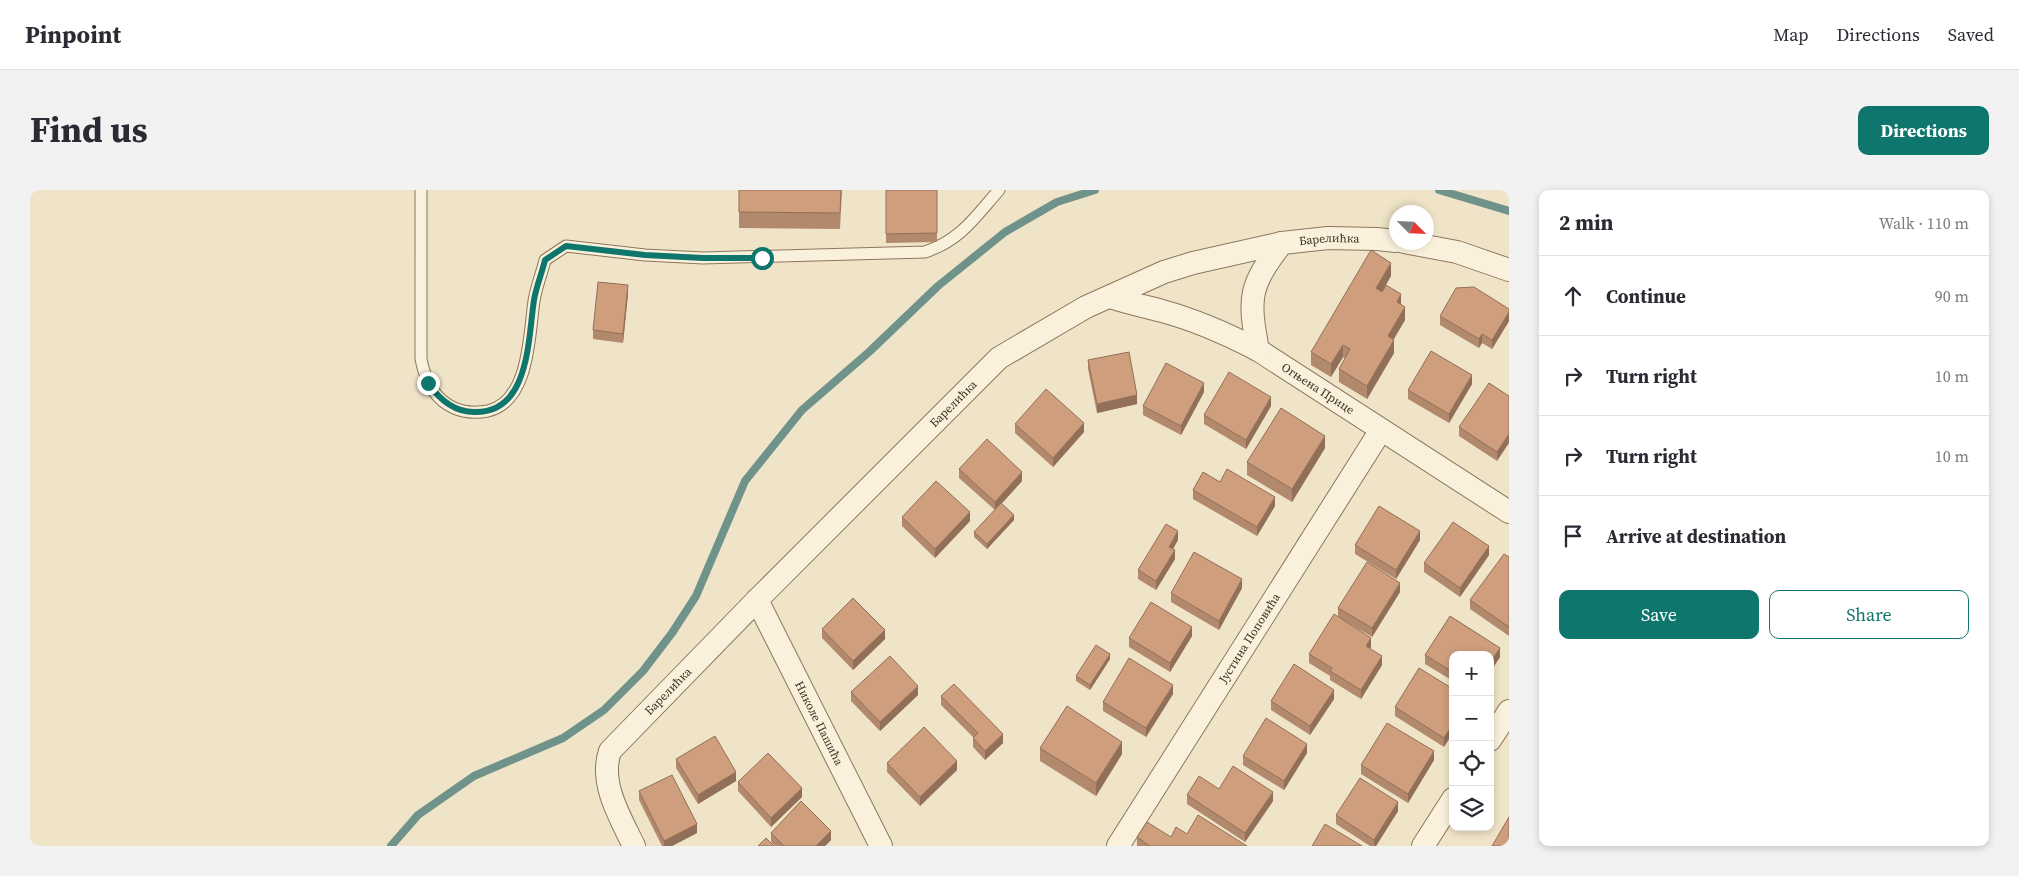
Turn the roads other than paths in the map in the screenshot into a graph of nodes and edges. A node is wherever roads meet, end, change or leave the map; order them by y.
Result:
1 (421, 190) edge
2 (999, 190) edge
3 (1389, 240) edge
4 (1282, 243) junction
5 (1434, 248) edge
6 (1509, 270) edge
7 (1110, 297) junction
8 (1258, 350) junction
9 (1381, 430) junction
10 (1509, 512) edge
11 (757, 600) junction
12 (1509, 711) edge
13 (1494, 734) edge
14 (1449, 805) edge
15 (634, 846) edge
16 (881, 846) edge
17 (1118, 846) edge
18 (1423, 846) edge

1 - 2 lane
3 - 4 street, Барелићка
4 - 7 street, Барелићка
4 - 8 street
5 - 6 street
7 - 8 street, Огњена Прице
7 - 11 street, Барелићка
8 - 9 street, Огњена Прице
9 - 10 street, Огњена Прице
9 - 17 street, Јустина Поповића
11 - 15 street, Барелићка
11 - 16 street, Николе Пашића
12 - 13 street
14 - 18 street

